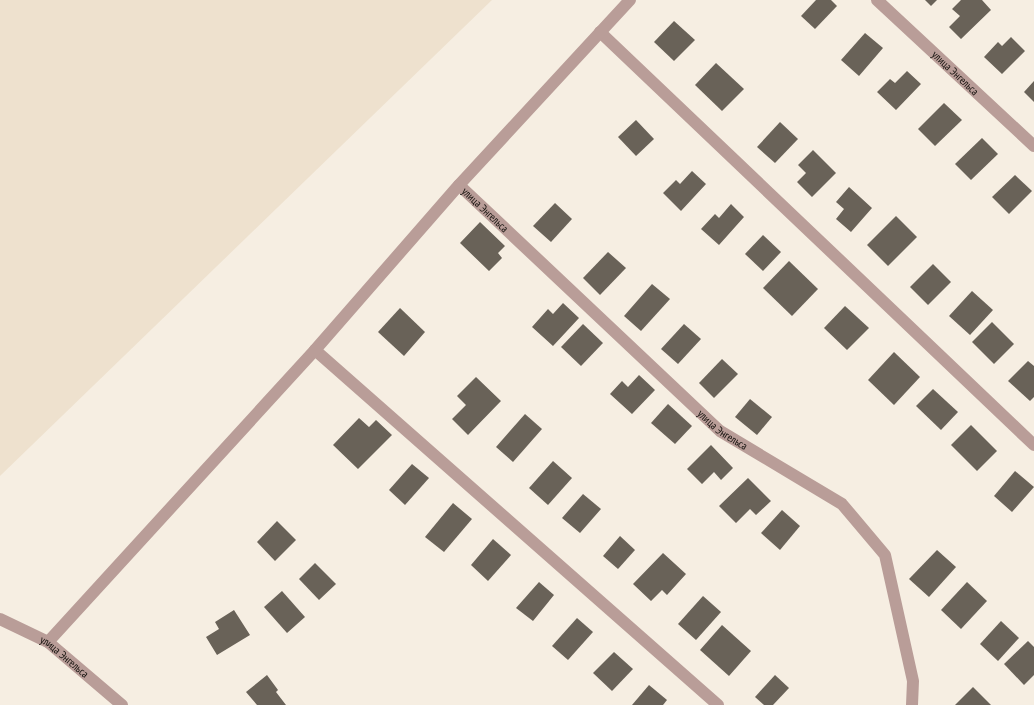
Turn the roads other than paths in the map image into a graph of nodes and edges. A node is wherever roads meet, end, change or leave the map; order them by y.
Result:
1 (630, 0) edge
2 (877, 0) edge
3 (600, 32) junction
4 (1034, 146) edge
5 (459, 185) junction
6 (315, 350) junction
7 (1034, 445) edge
8 (0, 619) edge
9 (48, 642) junction
10 (122, 705) edge
11 (718, 705) edge
12 (912, 705) edge

1 - 3 street
2 - 4 street, улица Энгельса
3 - 5 street
3 - 7 street
5 - 6 street
5 - 12 street, улица Энгельса
6 - 9 street
6 - 11 street
8 - 9 street, улица Энгельса
9 - 10 street, улица Энгельса

